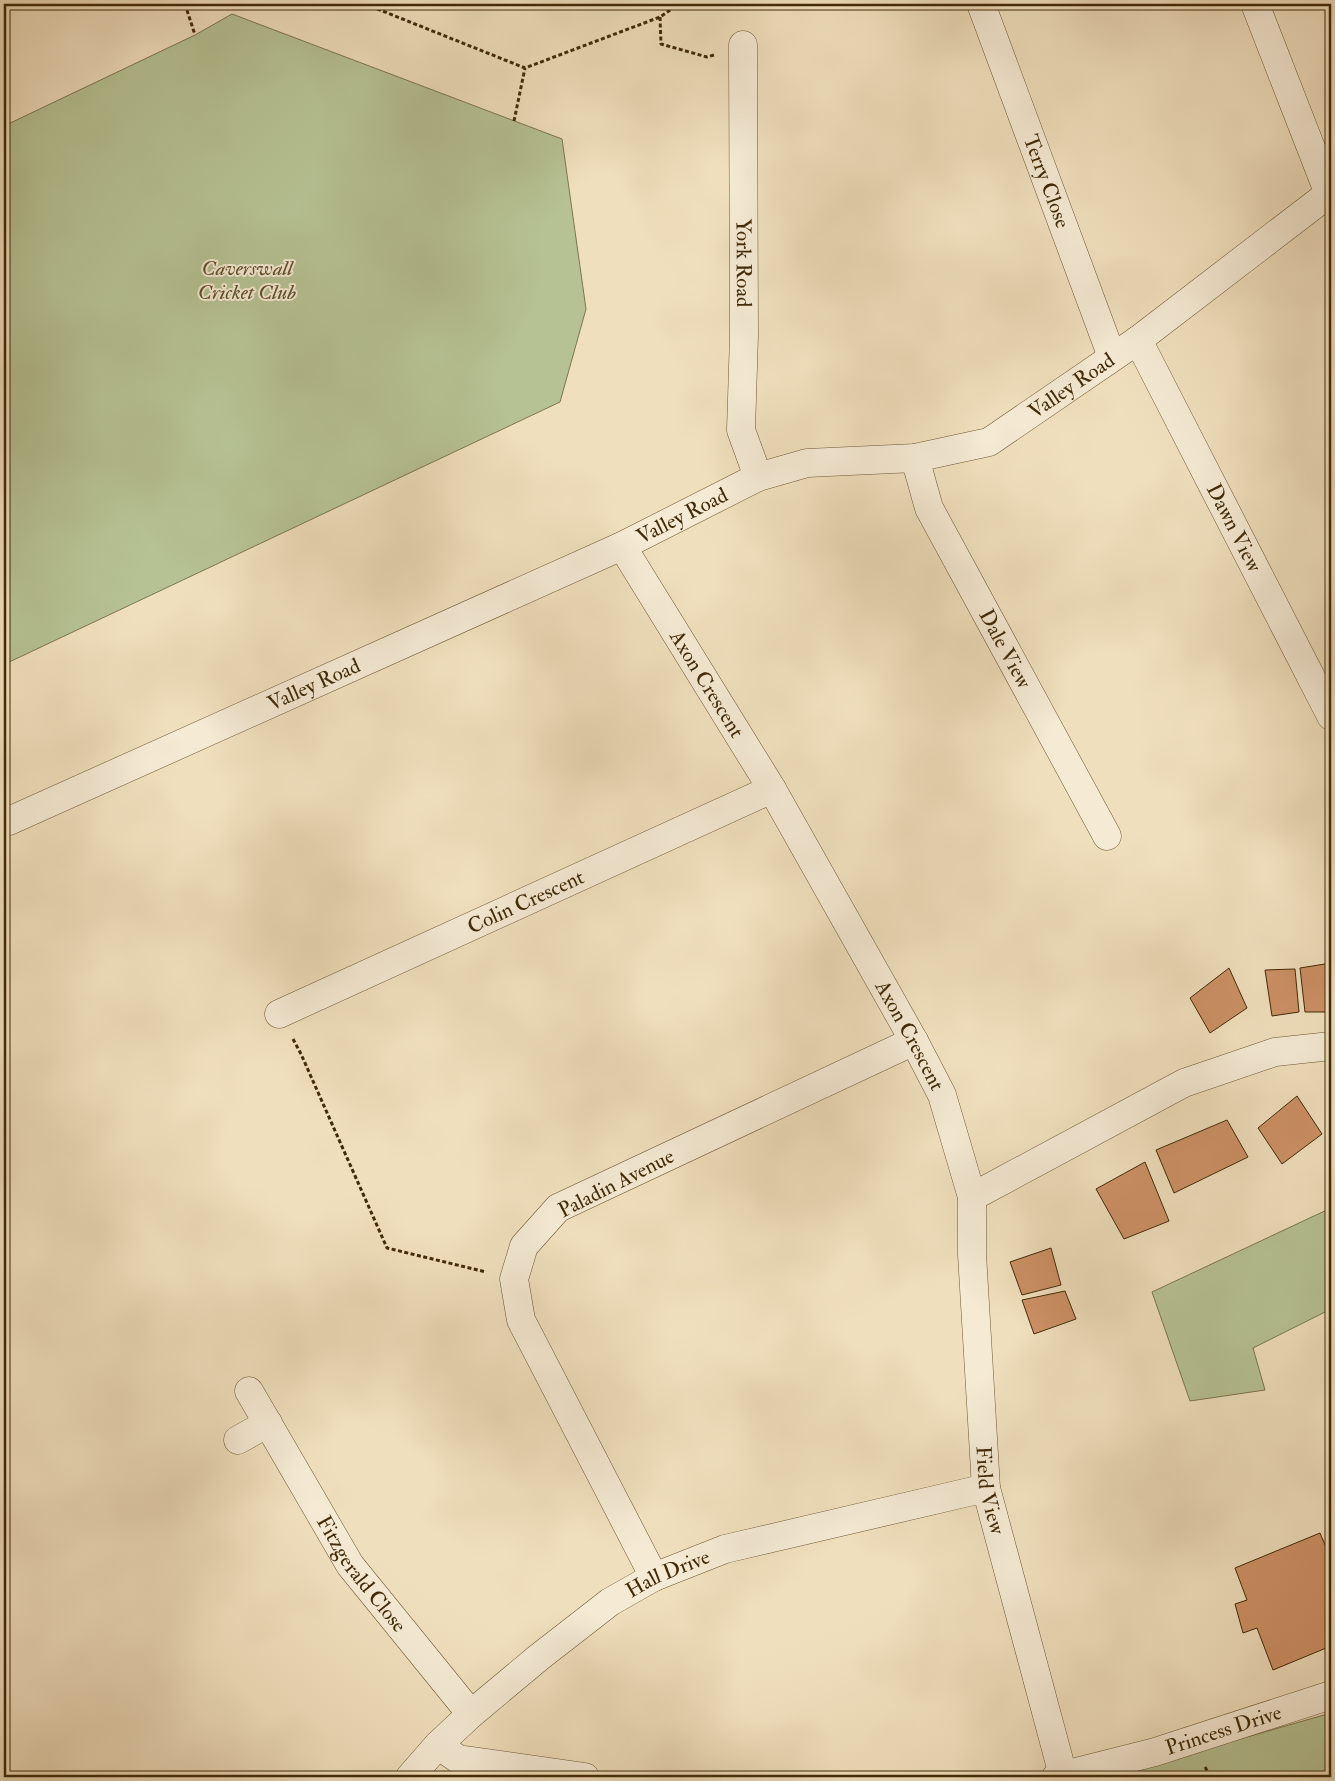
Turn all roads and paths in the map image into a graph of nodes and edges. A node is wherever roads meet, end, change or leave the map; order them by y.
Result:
1 (14, 4) edge
2 (185, 4) edge
3 (365, 4) edge
4 (678, 4) edge
5 (982, 4) edge
6 (1255, 4) edge
7 (4, 7) edge
8 (660, 17) junction
9 (195, 35) dead end
10 (743, 45) joint
11 (525, 68) junction
12 (514, 121) dead end
13 (1330, 193) edge
14 (1138, 340) junction
15 (1112, 358) junction
16 (915, 458) junction
17 (758, 477) junction
18 (622, 546) junction
19 (1331, 716) edge
20 (772, 789) junction
21 (4, 821) edge
22 (1107, 836) dead end
23 (279, 1014) joint
24 (914, 1041) junction
25 (1331, 1046) edge
26 (972, 1197) junction
27 (514, 1279) junction
28 (249, 1391) dead end
29 (268, 1423) junction
30 (238, 1440) dead end
31 (986, 1488) junction
32 (654, 1577) junction
33 (1331, 1695) edge
34 (471, 1714) junction
35 (438, 1745) junction
36 (1060, 1776) edge
37 (410, 1777) edge
38 (585, 1777) edge

1 - 7 path
2 - 9 path
3 - 11 path
4 - 8 path
5 - 15 street, Terry Close
6 - 13 street
8 - 10 path
8 - 11 path
10 - 17 street, York Road
11 - 12 path
13 - 14 street, Valley Road
14 - 15 street, Valley Road
14 - 19 street, Dawn View
15 - 16 street, Valley Road
16 - 17 street, Valley Road
16 - 22 street, Dale View
17 - 18 street, Valley Road
18 - 20 street, Axon Crescent
18 - 21 street, Valley Road
20 - 23 street, Colin Crescent
20 - 24 street, Axon Crescent
23 - 27 path
24 - 26 street, Axon Crescent
24 - 27 street, Paladin Avenue
25 - 26 street
26 - 31 street, Field View
27 - 32 street, Paladin Avenue
28 - 29 street, Fitzgerald Close
29 - 30 street
29 - 34 street, Fitzgerald Close
31 - 32 street, Hall Drive
31 - 36 street, Field View
32 - 34 street, Hall Drive
33 - 36 street, Princess Drive
34 - 35 street, Hall Drive
35 - 37 street, Hall Drive
35 - 38 street

